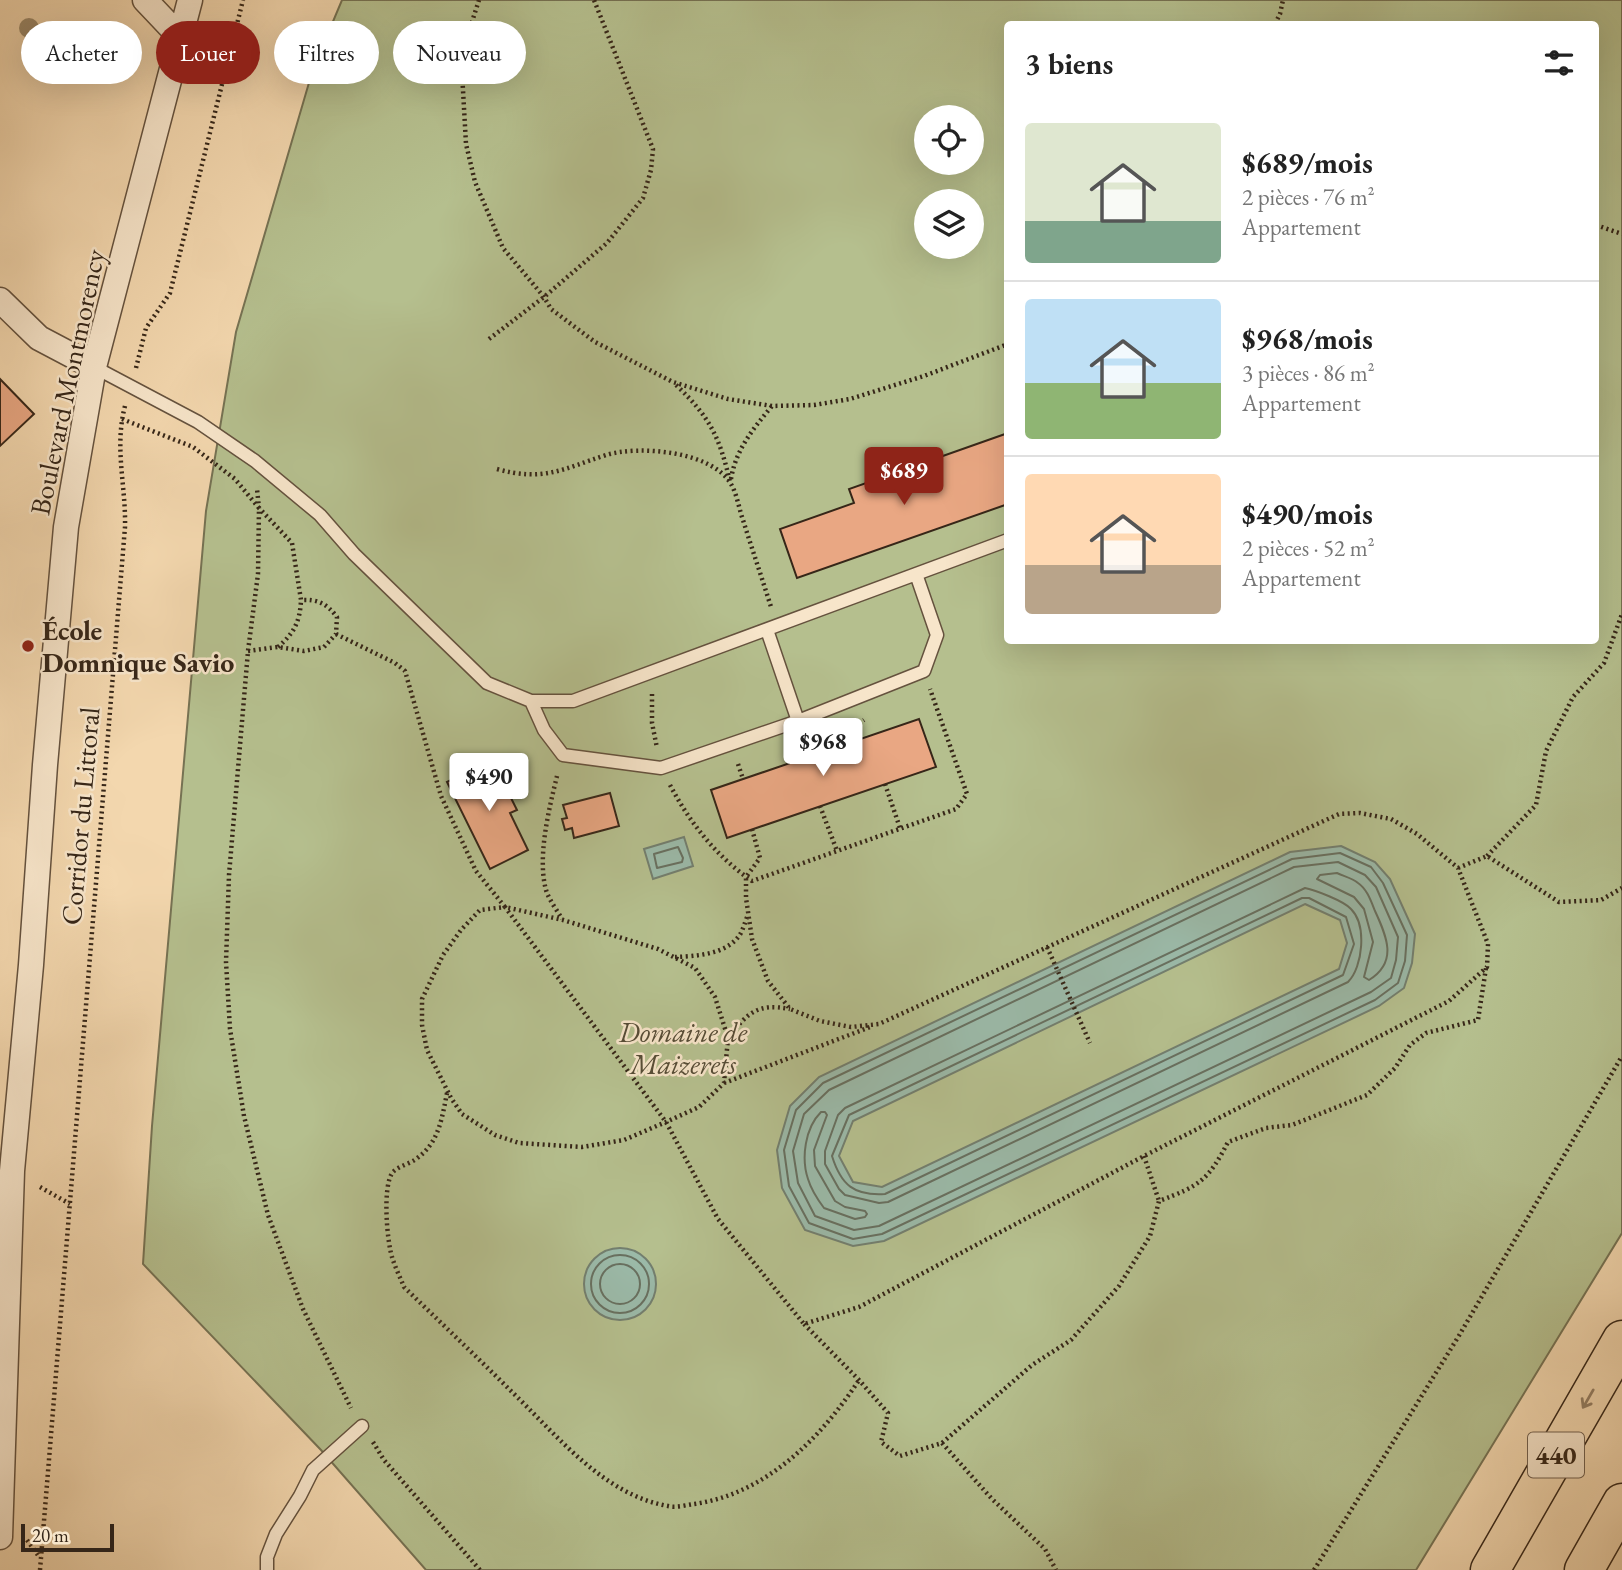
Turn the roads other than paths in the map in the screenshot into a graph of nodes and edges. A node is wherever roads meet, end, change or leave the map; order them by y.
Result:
1 (145, 0) edge
2 (190, 0) edge
3 (165, 21) edge
4 (185, 21) edge
5 (169, 84) edge
6 (0, 300) edge
7 (94, 367) junction
8 (1004, 542) edge
9 (916, 575) junction
10 (772, 628) junction
11 (531, 701) junction
12 (798, 721) junction
13 (6, 1164) edge
14 (1622, 1340) edge
15 (362, 1426) road end
16 (1622, 1503) edge
17 (1, 1504) edge
18 (0, 1537) edge
19 (267, 1570) edge
20 (1490, 1570) edge
21 (1584, 1570) edge

1 - 3 street
2 - 4 street, Boulevard Montmorency
5 - 7 street, Boulevard Montmorency
6 - 7 street
7 - 11 lane
7 - 13 street, Boulevard Montmorency
8 - 9 lane
9 - 10 lane
9 - 12 lane
10 - 11 lane
10 - 12 lane
11 - 12 lane
13 - 17 street, Boulevard Montmorency
14 -> 20 highway, 440
15 - 19 lane
16 - 21 highway
17 - 18 street, Boulevard Montmorency

